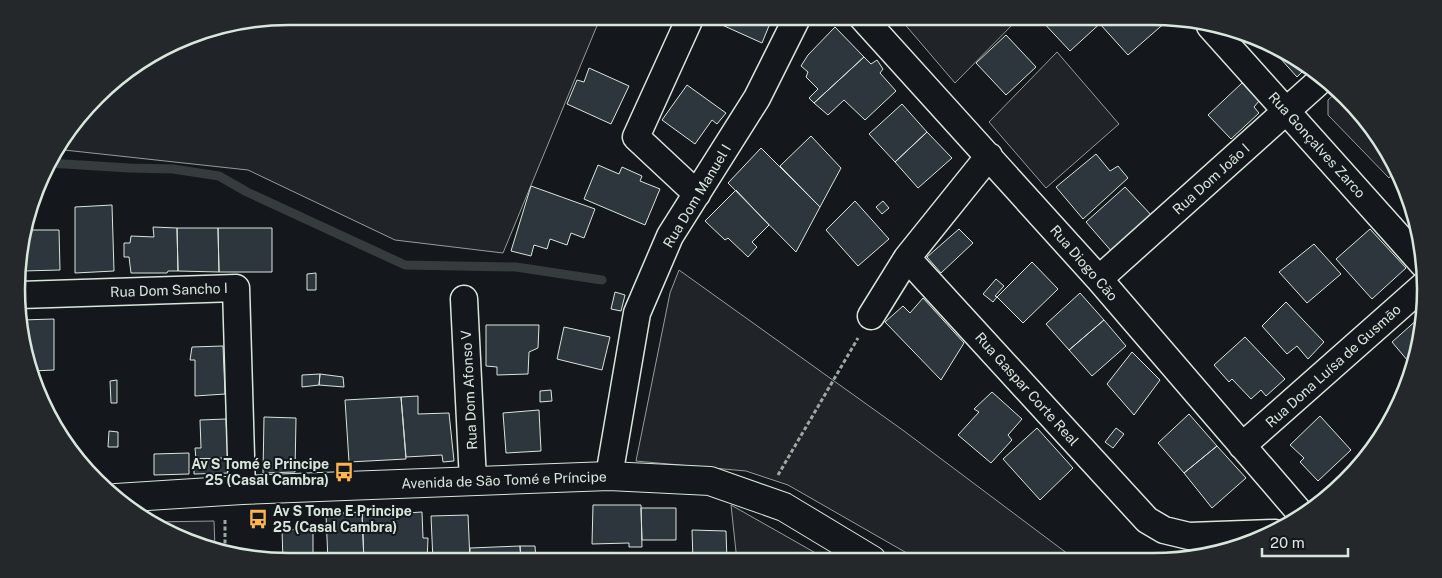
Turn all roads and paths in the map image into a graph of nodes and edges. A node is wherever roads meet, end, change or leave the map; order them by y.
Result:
1 (687, 25) edge
2 (794, 25) edge
3 (869, 25) edge
4 (1216, 33) edge
5 (1318, 83) edge
6 (1287, 111) junction
7 (989, 156) junction
8 (697, 194) junction
9 (1415, 255) edge
10 (907, 258) junction
11 (1099, 280) junction
12 (1417, 291) edge
13 (25, 295) edge
14 (464, 299) dead end
15 (871, 316) joint
16 (1242, 446) junction
17 (608, 476) junction
18 (473, 481) junction
19 (242, 490) junction
20 (127, 497) edge
21 (763, 500) junction
22 (1298, 510) edge
23 (1252, 534) edge
24 (860, 553) edge

1 - 8 street
2 - 8 street, Rua Dom Manuel I
3 - 7 street, Rua Diogo Cão
4 - 6 street, Rua Gonçalves Zarco
5 - 6 street, Rua Dom João I
6 - 9 street, Rua Gonçalves Zarco
6 - 11 street, Rua Dom João I
7 - 10 street
7 - 11 street, Rua Diogo Cão
8 - 17 street, Rua Dom Manuel I
10 - 15 street
10 - 23 street, Rua Gaspar Corte Real
11 - 16 street, Rua Diogo Cão
12 - 16 street, Rua Dona Luísa de Gusmão
13 - 19 street, Rua Dom Sancho I
14 - 18 street, Rua Dom Afonso V
15 - 21 path
16 - 22 street, Rua Diogo Cão
17 - 18 street, Avenida de São Tomé e Príncipe
17 - 21 street, Avenida de São Tomé e Príncipe
18 - 19 street, Avenida de São Tomé e Príncipe
19 - 20 street, Avenida de São Tomé e Príncipe
21 - 24 street, Avenida de São Tomé e Príncipe

